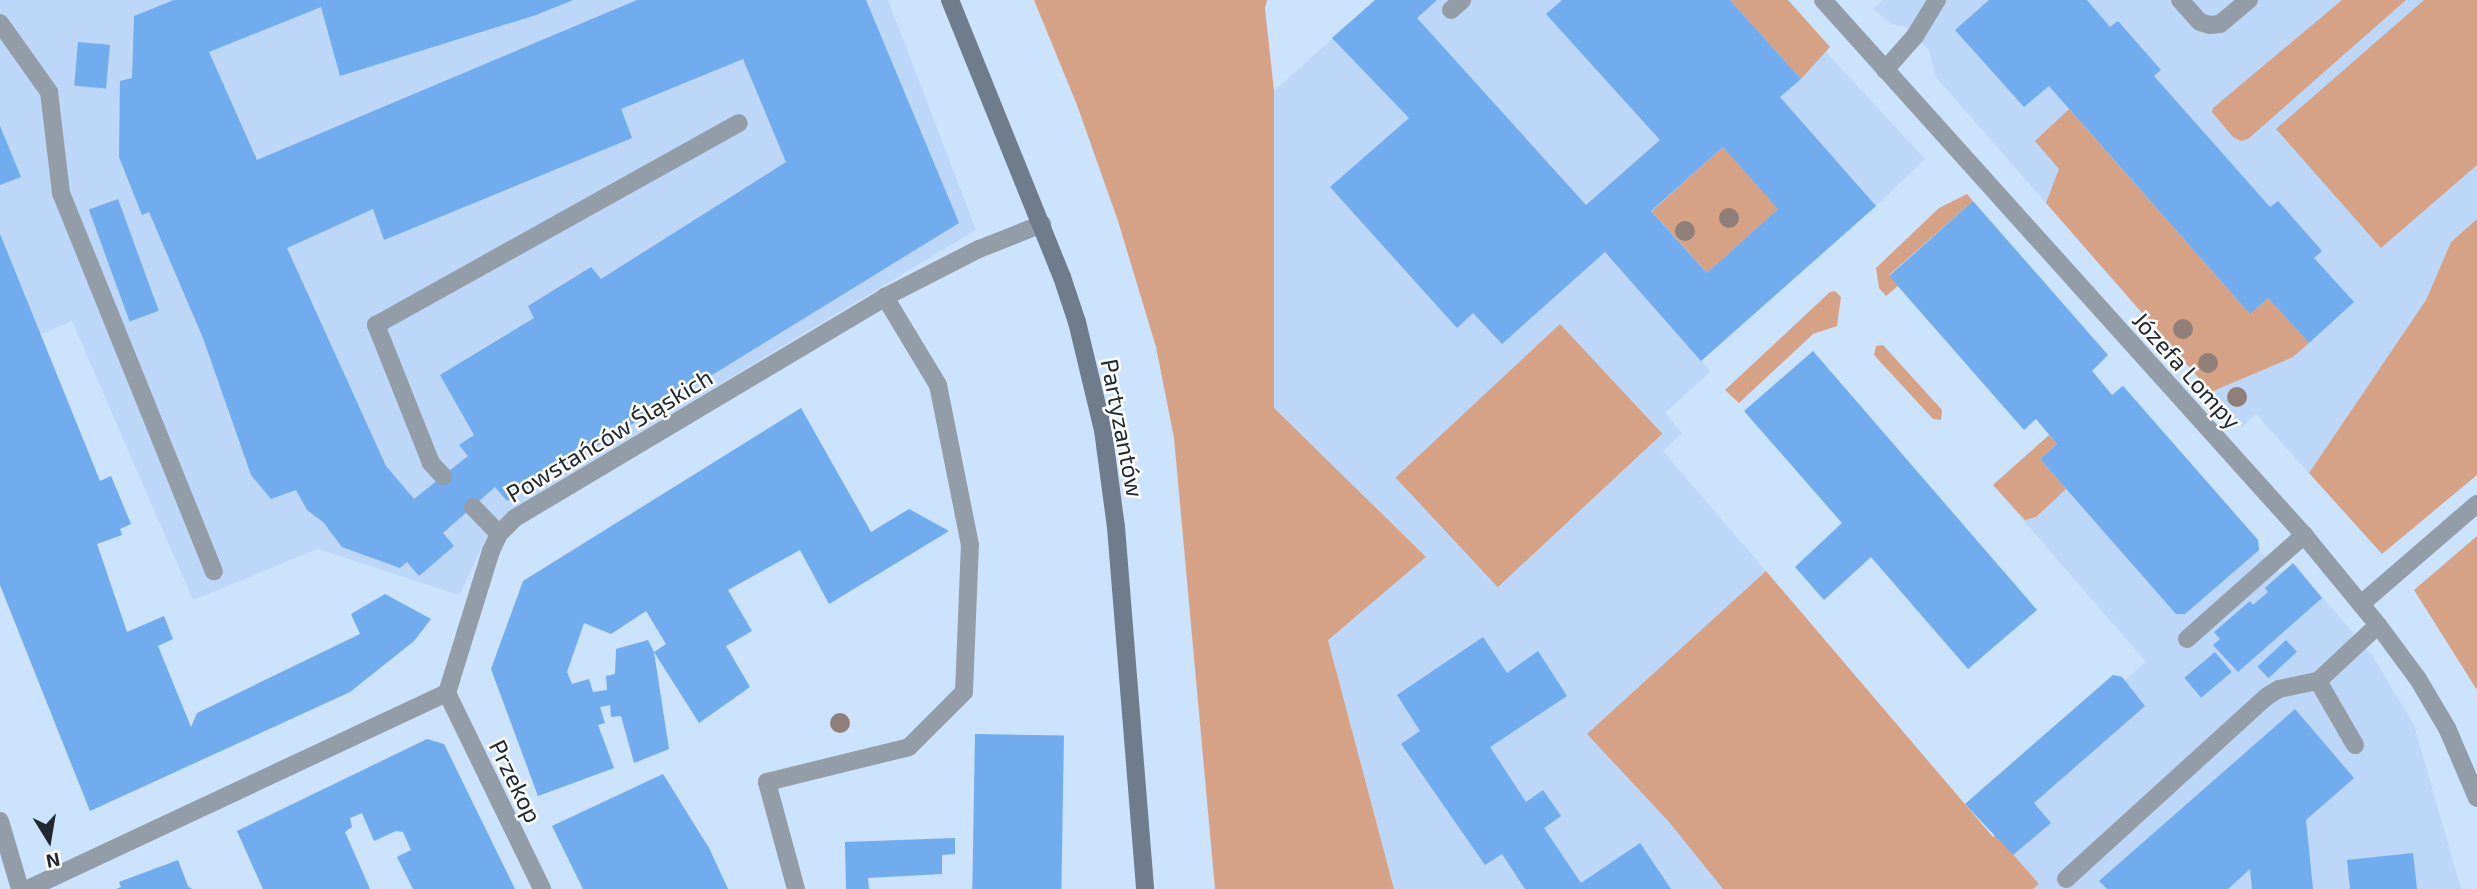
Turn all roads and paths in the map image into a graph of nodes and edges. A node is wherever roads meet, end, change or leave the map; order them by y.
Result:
1 (950, 0) edge
2 (1823, 0) edge
3 (1937, 0) edge
4 (2180, 0) edge
5 (2249, 0) edge
6 (0, 23) edge
7 (1885, 70) junction
8 (739, 123) dead end
9 (1042, 224) junction
10 (885, 297) junction
11 (443, 476) dead end
12 (2477, 504) edge
13 (473, 507) dead end
14 (499, 534) junction
15 (2304, 535) junction
16 (214, 571) dead end
17 (2361, 604) junction
18 (2378, 625) junction
19 (2187, 639) dead end
20 (2318, 681) junction
21 (447, 693) junction
22 (2354, 746) dead end
23 (2477, 799) edge
24 (0, 821) edge
25 (2066, 879) dead end
26 (20, 889) edge
27 (28, 889) edge
28 (542, 889) edge
29 (796, 889) edge
30 (1145, 889) edge

1 - 9 main road, Partyzantów
2 - 7 street, Józefa Lompy
3 - 7 street
4 - 5 street
6 - 16 street
7 - 15 street, Józefa Lompy
8 - 11 street
9 - 10 street, Powstańców Śląskich
9 - 30 main road, Partyzantów
10 - 14 street, Powstańców Śląskich
10 - 29 street
12 - 17 street
13 - 14 street
14 - 21 street, Powstańców Śląskich
15 - 17 street, Józefa Lompy
15 - 19 street
17 - 18 street, Józefa Lompy
18 - 20 street
18 - 23 street, Józefa Lompy
20 - 22 street
20 - 25 street
21 - 27 street
21 - 28 street, Przekop
24 - 26 street

